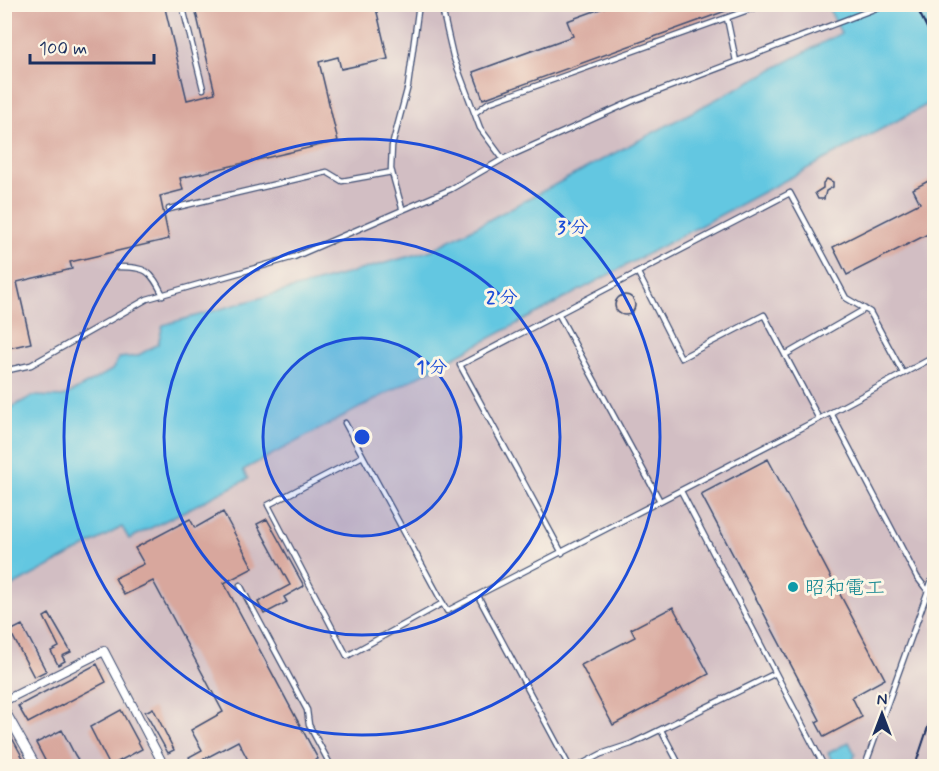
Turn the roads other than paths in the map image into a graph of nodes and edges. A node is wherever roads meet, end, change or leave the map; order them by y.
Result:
1 (182, 4) edge
2 (419, 4) edge
3 (441, 4) edge
4 (765, 4) edge
5 (888, 4) edge
6 (727, 18) junction
7 (736, 62) junction
8 (203, 89) dead end
9 (475, 113) junction
10 (503, 159) junction
11 (392, 172) junction
12 (402, 208) junction
13 (169, 209) dead end
14 (118, 267) dead end
15 (638, 273) junction
16 (163, 295) junction
17 (865, 309) junction
18 (559, 315) junction
19 (785, 355) junction
20 (934, 357) edge
21 (4, 371) edge
22 (903, 373) junction
23 (831, 413) junction
24 (819, 419) junction
25 (345, 423) dead end
26 (363, 456) junction
27 (681, 491) junction
28 (660, 501) junction
29 (562, 553) junction
30 (934, 574) edge
31 (240, 585) dead end
32 (927, 590) junction
33 (478, 596) junction
34 (443, 603) junction
35 (774, 674) junction
36 (4, 701) edge
37 (4, 709) edge
38 (661, 730) junction
39 (36, 766) edge
40 (164, 766) edge
41 (331, 766) edge
42 (569, 766) edge
43 (578, 766) edge
44 (680, 766) edge
45 (824, 766) edge
46 (865, 766) edge

1 - 8 lane
2 - 11 lane
3 - 9 lane
4 - 6 lane
5 - 7 lane
6 - 7 lane
6 - 9 lane
7 - 10 lane
9 - 10 lane
10 - 12 lane
11 - 12 lane
11 - 13 lane
12 - 16 lane
14 - 16 lane
15 - 17 lane
15 - 18 lane
15 - 19 lane
16 - 21 lane
17 - 19 lane
17 - 22 lane
18 - 28 lane
18 - 29 lane
19 - 24 lane
20 - 22 lane
22 - 23 lane
23 - 24 lane
23 - 32 lane
24 - 27 lane
25 - 26 lane
26 - 34 lane
26 - 34 lane
27 - 28 lane
27 - 35 lane
28 - 29 lane
29 - 33 lane
30 - 32 lane
31 - 41 lane
32 - 46 lane
33 - 34 lane
33 - 42 lane
35 - 38 lane
35 - 45 lane
36 - 40 street
37 - 39 street
38 - 43 lane
38 - 44 lane

